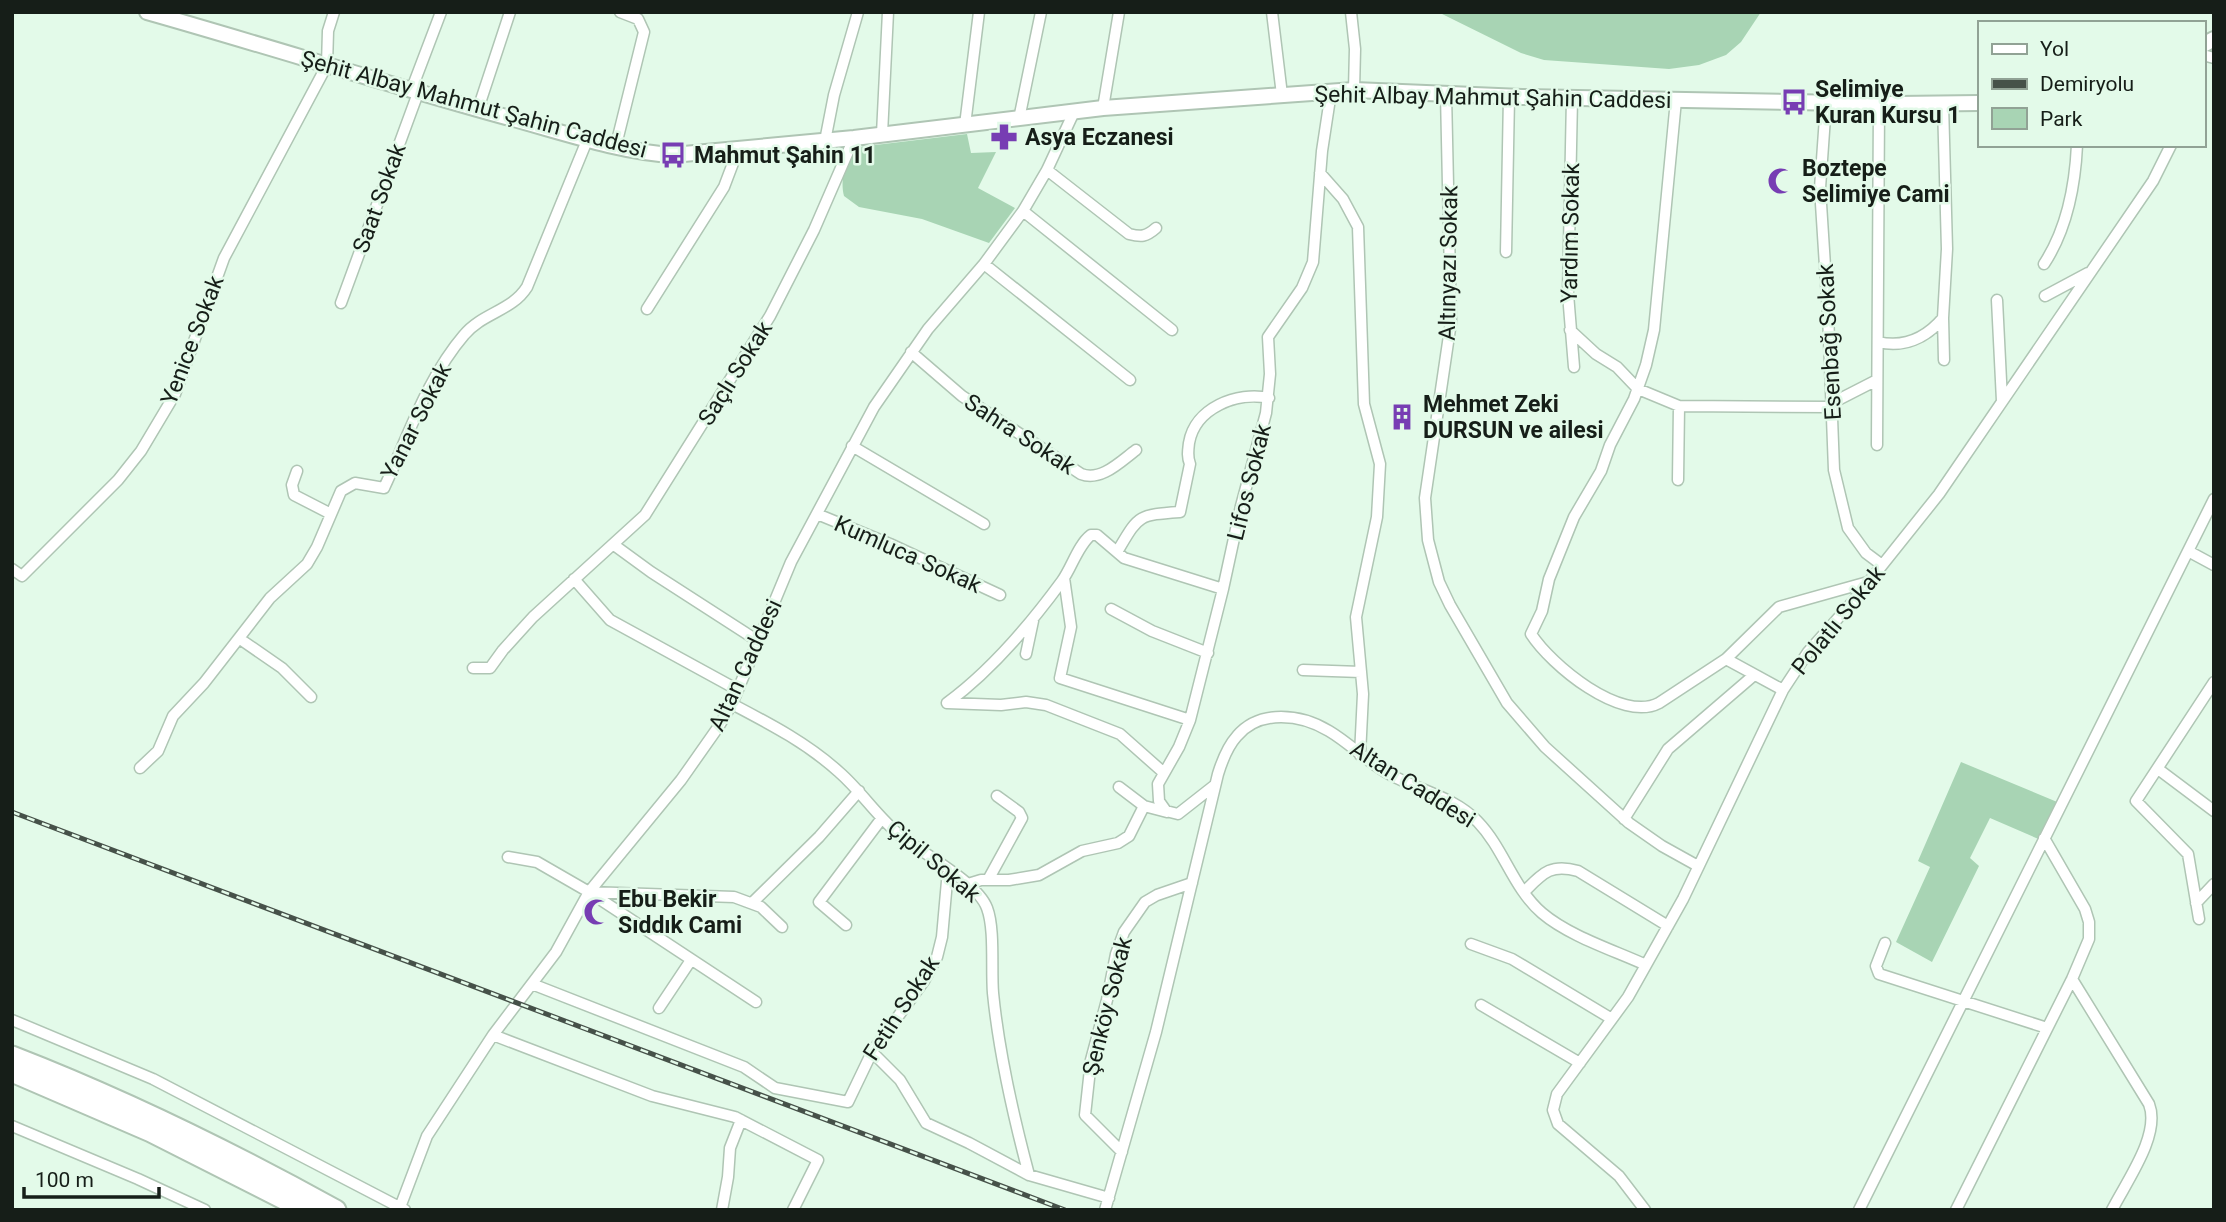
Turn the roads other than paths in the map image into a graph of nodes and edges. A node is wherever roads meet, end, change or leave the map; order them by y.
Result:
1 (147, 12) edge
2 (334, 12) edge
3 (441, 12) edge
4 (510, 12) edge
5 (621, 12) edge
6 (858, 12) edge
7 (888, 12) edge
8 (979, 12) edge
9 (1041, 12) edge
10 (1119, 12) edge
11 (1272, 12) edge
12 (1351, 12) edge
13 (327, 65) junction
14 (1354, 90) junction
15 (414, 92) junction
16 (1331, 92) junction
17 (1446, 94) junction
18 (1282, 95) junction
19 (1509, 97) junction
20 (1572, 98) junction
21 (1676, 100) junction
22 (1826, 103) junction
23 (1978, 103) edge
24 (1879, 104) junction
25 (1943, 104) junction
26 (1103, 108) junction
27 (478, 109) junction
28 (1074, 112) junction
29 (1019, 119) junction
30 (965, 125) junction
31 (882, 134) junction
32 (587, 138) junction
33 (854, 138) junction
34 (825, 141) junction
35 (616, 145) junction
36 (2077, 147) edge
37 (2170, 147) edge
38 (738, 149) junction
39 (1047, 170) junction
40 (1320, 173) junction
41 (1023, 211) junction
42 (1156, 229) dead end
43 (1506, 252) dead end
44 (984, 264) junction
45 (2044, 264) dead end
46 (2090, 271) junction
47 (2045, 296) dead end
48 (1997, 300) dead end
49 (341, 303) dead end
50 (647, 309) dead end
51 (1943, 318) junction
52 (1172, 330) dead end
53 (1570, 330) junction
54 (1878, 342) junction
55 (911, 352) junction
56 (1944, 360) dead end
57 (1574, 368) dead end
58 (1130, 380) dead end
59 (1877, 380) junction
60 (1638, 389) junction
61 (1269, 398) junction
62 (2002, 401) junction
63 (1679, 405) junction
64 (1832, 405) junction
65 (852, 446) junction
66 (1877, 446) dead end
67 (1136, 450) dead end
68 (297, 471) dead end
69 (1678, 480) dead end
70 (2214, 499) edge
71 (331, 513) junction
72 (817, 514) junction
73 (984, 524) dead end
74 (614, 545) junction
75 (2188, 551) junction
76 (1117, 552) junction
77 (1882, 565) junction
78 (2214, 565) edge
79 (12, 569) edge
80 (1064, 578) junction
81 (574, 579) junction
82 (1869, 582) junction
83 (1223, 589) junction
84 (1000, 595) dead end
85 (1111, 609) dead end
86 (1033, 619) junction
87 (240, 639) junction
88 (758, 641) junction
89 (1208, 653) junction
90 (1026, 654) dead end
91 (1726, 659) junction
92 (473, 668) dead end
93 (1303, 670) dead end
94 (1361, 672) junction
95 (1753, 676) junction
96 (2214, 682) edge
97 (738, 690) junction
98 (1783, 690) junction
99 (311, 698) dead end
100 (732, 704) junction
101 (1190, 720) junction
102 (1360, 755) junction
103 (140, 768) dead end
104 (2158, 769) junction
105 (1164, 773) junction
106 (1215, 785) junction
107 (1119, 787) dead end
108 (859, 791) junction
109 (997, 796) dead end
110 (1143, 806) junction
111 (2214, 811) edge
112 (1170, 813) junction
113 (882, 818) junction
114 (1624, 819) junction
115 (2044, 838) junction
116 (508, 856) dead end
117 (1698, 866) junction
118 (948, 870) junction
119 (988, 880) junction
120 (1192, 883) junction
121 (968, 884) junction
122 (2214, 884) edge
123 (589, 892) junction
124 (1524, 892) junction
125 (752, 903) junction
126 (2196, 903) junction
127 (2199, 919) dead end
128 (846, 925) dead end
129 (1668, 926) junction
130 (782, 927) dead end
131 (1885, 943) dead end
132 (1471, 944) dead end
133 (691, 960) junction
134 (1646, 965) junction
135 (2072, 979) junction
136 (532, 984) junction
137 (1963, 1001) junction
138 (756, 1002) dead end
139 (1481, 1005) dead end
140 (659, 1008) dead end
141 (1612, 1019) junction
142 (12, 1020) edge
143 (2047, 1028) junction
144 (493, 1035) junction
145 (872, 1052) junction
146 (12, 1056) edge
147 (1580, 1063) junction
148 (12, 1072) edge
149 (741, 1120) junction
150 (12, 1126) edge
151 (1122, 1152) junction
152 (1029, 1175) junction
153 (1109, 1198) junction
154 (402, 1209) edge
155 (205, 1210) edge
156 (305, 1210) edge
157 (335, 1210) edge
158 (722, 1210) edge
159 (793, 1210) edge
160 (1105, 1210) edge
161 (1645, 1210) edge
162 (1859, 1210) edge
163 (1956, 1210) edge
164 (2112, 1210) edge

1 - 13 street, Şehit Albay Mahmut Şahin Caddesi
2 - 13 street
3 - 15 street, Saat Sokak
4 - 27 street
5 - 35 street
6 - 34 street
7 - 31 street
8 - 30 street
9 - 29 street
10 - 26 street
11 - 18 street
12 - 14 street
13 - 15 street, Şehit Albay Mahmut Şahin Caddesi
13 - 79 street, Yenice Sokak
14 - 16 street, Şehit Albay Mahmut Şahin Caddesi
14 - 17 street, Şehit Albay Mahmut Şahin Caddesi
15 - 27 street, Şehit Albay Mahmut Şahin Caddesi
15 - 49 street, Saat Sokak
16 - 18 street, Şehit Albay Mahmut Şahin Caddesi
16 - 40 street, Lifos Sokak
17 - 19 street, Şehit Albay Mahmut Şahin Caddesi
17 - 114 street, Altınyazı Sokak
18 - 26 street, Şehit Albay Mahmut Şahin Caddesi
19 - 20 street, Şehit Albay Mahmut Şahin Caddesi
19 - 43 street
20 - 21 street, Şehit Albay Mahmut Şahin Caddesi
20 - 53 street, Yardım Sokak
21 - 22 street, Şehit Albay Mahmut Şahin Caddesi
21 - 60 street
22 - 24 street, Şehit Albay Mahmut Şahin Caddesi
22 - 64 street, Esenbağ Sokak
23 - 25 street, Şehit Albay Mahmut Şahin Caddesi
24 - 25 street, Şehit Albay Mahmut Şahin Caddesi
24 - 54 street
25 - 51 street
26 - 28 street, Şehit Albay Mahmut Şahin Caddesi
27 - 32 street, Şehit Albay Mahmut Şahin Caddesi
28 - 29 street, Şehit Albay Mahmut Şahin Caddesi
28 - 39 street, Altan Caddesi
29 - 30 street, Şehit Albay Mahmut Şahin Caddesi
30 - 31 street, Şehit Albay Mahmut Şahin Caddesi
31 - 33 street, Şehit Albay Mahmut Şahin Caddesi
32 - 35 street, Şehit Albay Mahmut Şahin Caddesi
32 - 71 street, Yanar Sokak
33 - 34 street, Şehit Albay Mahmut Şahin Caddesi
33 - 74 street, Saçlı Sokak
34 - 38 street, Şehit Albay Mahmut Şahin Caddesi
35 - 38 street, Şehit Albay Mahmut Şahin Caddesi
36 - 45 street
37 - 46 street, Polatlı Sokak
38 - 50 street
39 - 41 street, Altan Caddesi
39 - 42 street
40 - 61 street, Lifos Sokak
40 - 94 street
41 - 44 street, Altan Caddesi
41 - 52 street
44 - 55 street, Altan Caddesi
44 - 58 street
46 - 47 street
46 - 62 street, Polatlı Sokak
48 - 62 street
51 - 54 street
51 - 56 street
53 - 57 street, Yardım Sokak
53 - 60 street
54 - 59 street
55 - 65 street, Altan Caddesi
55 - 67 street, Sahra Sokak
59 - 64 street
59 - 66 street
60 - 63 street
60 - 91 street
61 - 76 street
61 - 83 street, Lifos Sokak
62 - 77 street, Polatlı Sokak
63 - 64 street
63 - 69 street
64 - 77 street, Esenbağ Sokak
65 - 72 street, Altan Caddesi
65 - 73 street
68 - 71 street
70 - 75 street
71 - 87 street, Yanar Sokak
72 - 84 street, Kumluca Sokak
72 - 88 street, Altan Caddesi
74 - 81 street, Saçlı Sokak
74 - 88 street
75 - 78 street
75 - 115 street
76 - 80 street
76 - 83 street
77 - 82 street, Polatlı Sokak
80 - 86 street
80 - 101 street
81 - 92 street, Saçlı Sokak
81 - 97 street
82 - 91 street
82 - 98 street, Polatlı Sokak
83 - 89 street, Lifos Sokak
85 - 89 street
86 - 90 street
86 - 105 street
87 - 99 street
87 - 103 street, Yanar Sokak
88 - 97 street, Altan Caddesi
89 - 101 street, Lifos Sokak
91 - 95 street
93 - 94 street
94 - 102 street
95 - 98 street
95 - 114 street
96 - 104 street
97 - 100 street, Altan Caddesi
98 - 117 street, Polatlı Sokak
100 - 108 street, Çipil Sokak
100 - 123 street, Altan Caddesi
101 - 105 street, Lifos Sokak
102 - 106 street, Altan Caddesi
102 - 124 street, Altan Caddesi
104 - 111 street
104 - 126 street
105 - 112 street, Lifos Sokak
106 - 112 street
106 - 120 street, Altan Caddesi
107 - 110 street
108 - 113 street, Çipil Sokak
108 - 125 street
109 - 119 street
110 - 112 street
110 - 119 street
113 - 118 street, Çipil Sokak
113 - 128 street
114 - 117 street, Altınyazı Sokak
115 - 135 street
115 - 137 street
116 - 123 street
117 - 129 street, Polatlı Sokak
118 - 121 street, Çipil Sokak
118 - 145 street, Fetih Sokak
119 - 121 street
120 - 151 street, Altan Caddesi
120 - 151 street, Şenköy Sokak
121 - 152 street, Çipil Sokak
122 - 126 street
123 - 125 street
123 - 133 street
123 - 136 street, Altan Caddesi
124 - 129 street
124 - 134 street, Altan Caddesi
125 - 130 street
126 - 127 street
129 - 134 street, Polatlı Sokak
131 - 137 street
132 - 141 street
133 - 138 street
133 - 140 street
134 - 141 street, Polatlı Sokak
135 - 143 street
135 - 164 street
136 - 144 street, Altan Caddesi
136 - 145 street, Fetih Sokak
137 - 143 street
137 - 162 street
139 - 147 street
141 - 147 street, Polatlı Sokak
142 - 154 street
143 - 163 street
144 - 149 street
144 - 154 street, Altan Caddesi
145 - 152 street
146 - 157 highway
147 - 161 street, Polatlı Sokak
148 - 156 highway
149 - 158 street
149 - 159 street
150 - 155 street
151 - 153 street, Altan Caddesi
152 - 153 street
153 - 160 street, Altan Caddesi

